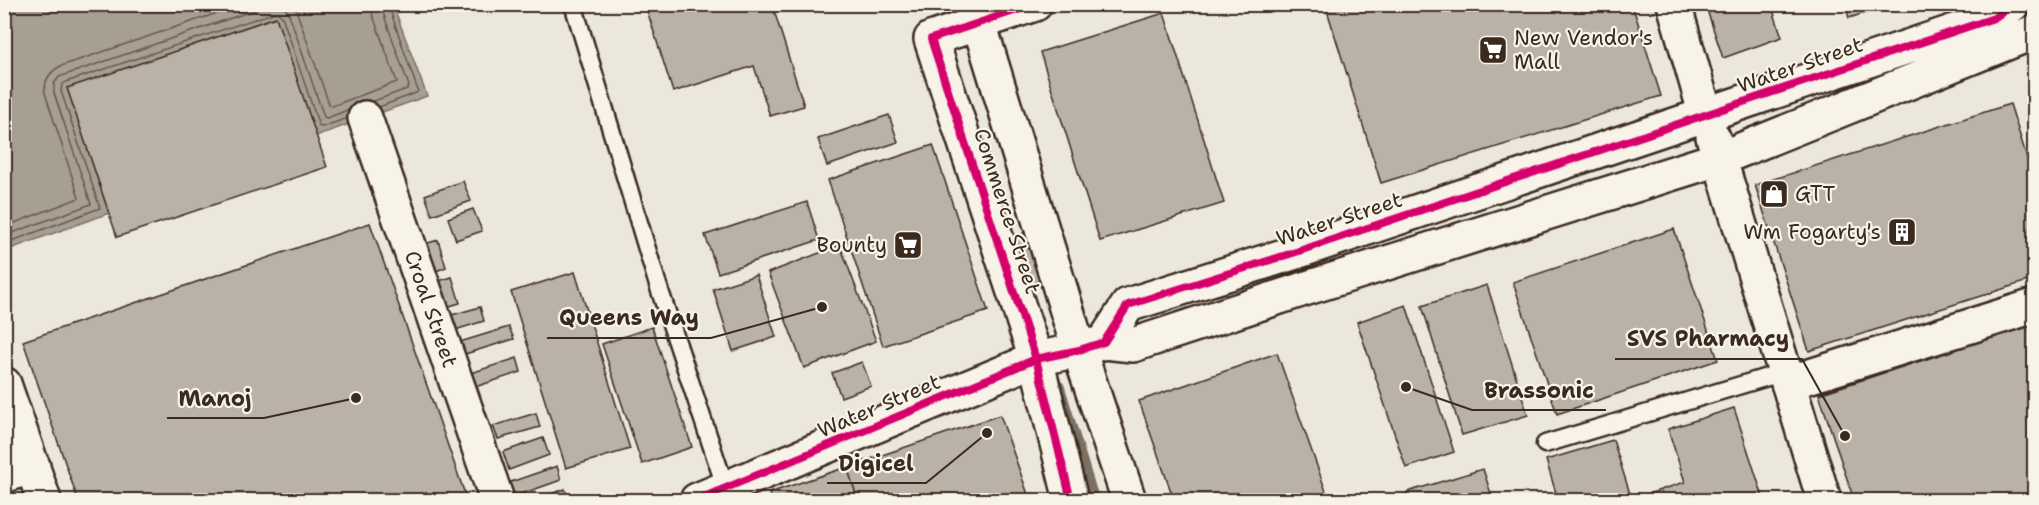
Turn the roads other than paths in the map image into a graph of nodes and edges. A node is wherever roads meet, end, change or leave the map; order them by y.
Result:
1 (573, 4) edge
2 (1035, 4) edge
3 (1674, 4) edge
4 (2013, 4) edge
5 (980, 23) junction
6 (2034, 32) edge
7 (1706, 116) junction
8 (365, 118) dead end
9 (1721, 158) junction
10 (1296, 252) junction
11 (1304, 289) junction
12 (2034, 306) edge
13 (1105, 346) junction
14 (1036, 359) junction
15 (1786, 378) junction
16 (4, 384) edge
17 (1545, 444) dead end
18 (19, 471) edge
19 (717, 497) edge
20 (44, 501) edge
21 (497, 501) edge
22 (1071, 501) edge
23 (1129, 501) edge
24 (1824, 501) edge

1 - 19 lane
2 - 5 street, Commerce Street
3 - 7 street
4 - 7 street, Water Street
5 - 13 street, Commerce Street
5 - 14 street, Commerce Street
6 - 9 street, Water Street
7 - 9 street
7 - 10 street, Water Street
8 - 21 street, Croal Street
9 - 11 street, Water Street
9 - 15 street
10 - 11 street
10 - 13 street, Water Street
11 - 13 street, Water Street
12 - 15 street
13 - 14 street, Water Street
13 - 23 street, Commerce Street
14 - 19 street, Water Street
14 - 22 street, Commerce Street
15 - 17 lane
15 - 24 street
16 - 18 street
18 - 20 street

